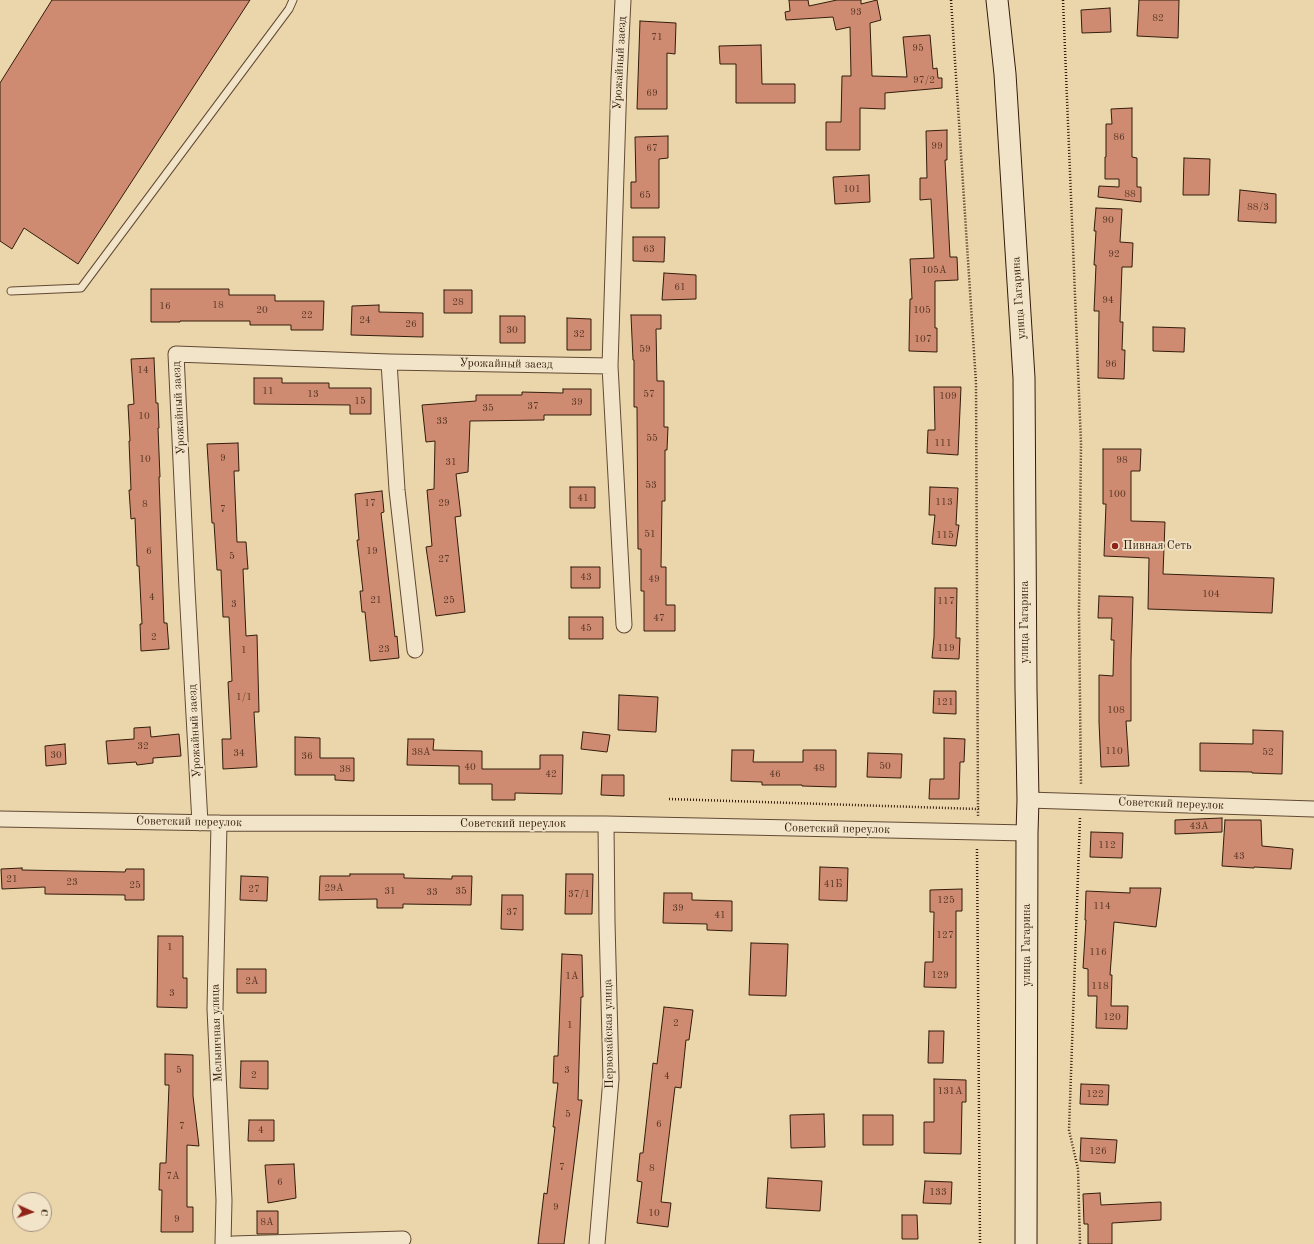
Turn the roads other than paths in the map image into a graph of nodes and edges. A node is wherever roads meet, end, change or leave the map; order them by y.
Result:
1 (293, 0) edge
2 (623, 0) edge
3 (997, 0) edge
4 (12, 291) dead end
5 (389, 362) junction
6 (610, 366) junction
7 (624, 625) dead end
8 (415, 650) dead end
9 (1028, 800) junction
10 (1314, 809) edge
11 (0, 820) edge
12 (200, 823) junction
13 (219, 823) junction
14 (606, 824) junction
15 (1027, 833) junction
16 (403, 1239) dead end
17 (223, 1244) edge
18 (233, 1244) edge
19 (598, 1244) edge
20 (1026, 1244) edge

1 - 4 lane
2 - 6 street, Урожайный заезд
3 - 9 main road, улица Гагарина
5 - 6 street, Урожайный заезд
5 - 8 street
5 - 12 street, Урожайный заезд
6 - 7 street, Урожайный заезд
9 - 10 street, Советский переулок
9 - 15 main road, улица Гагарина
11 - 12 street, Советский переулок
12 - 13 street, Советский переулок
13 - 14 street, Советский переулок
13 - 17 street, Мельничная улица
14 - 15 street, Советский переулок
14 - 19 street, Первомайская улица
15 - 20 main road, улица Гагарина
16 - 18 street

